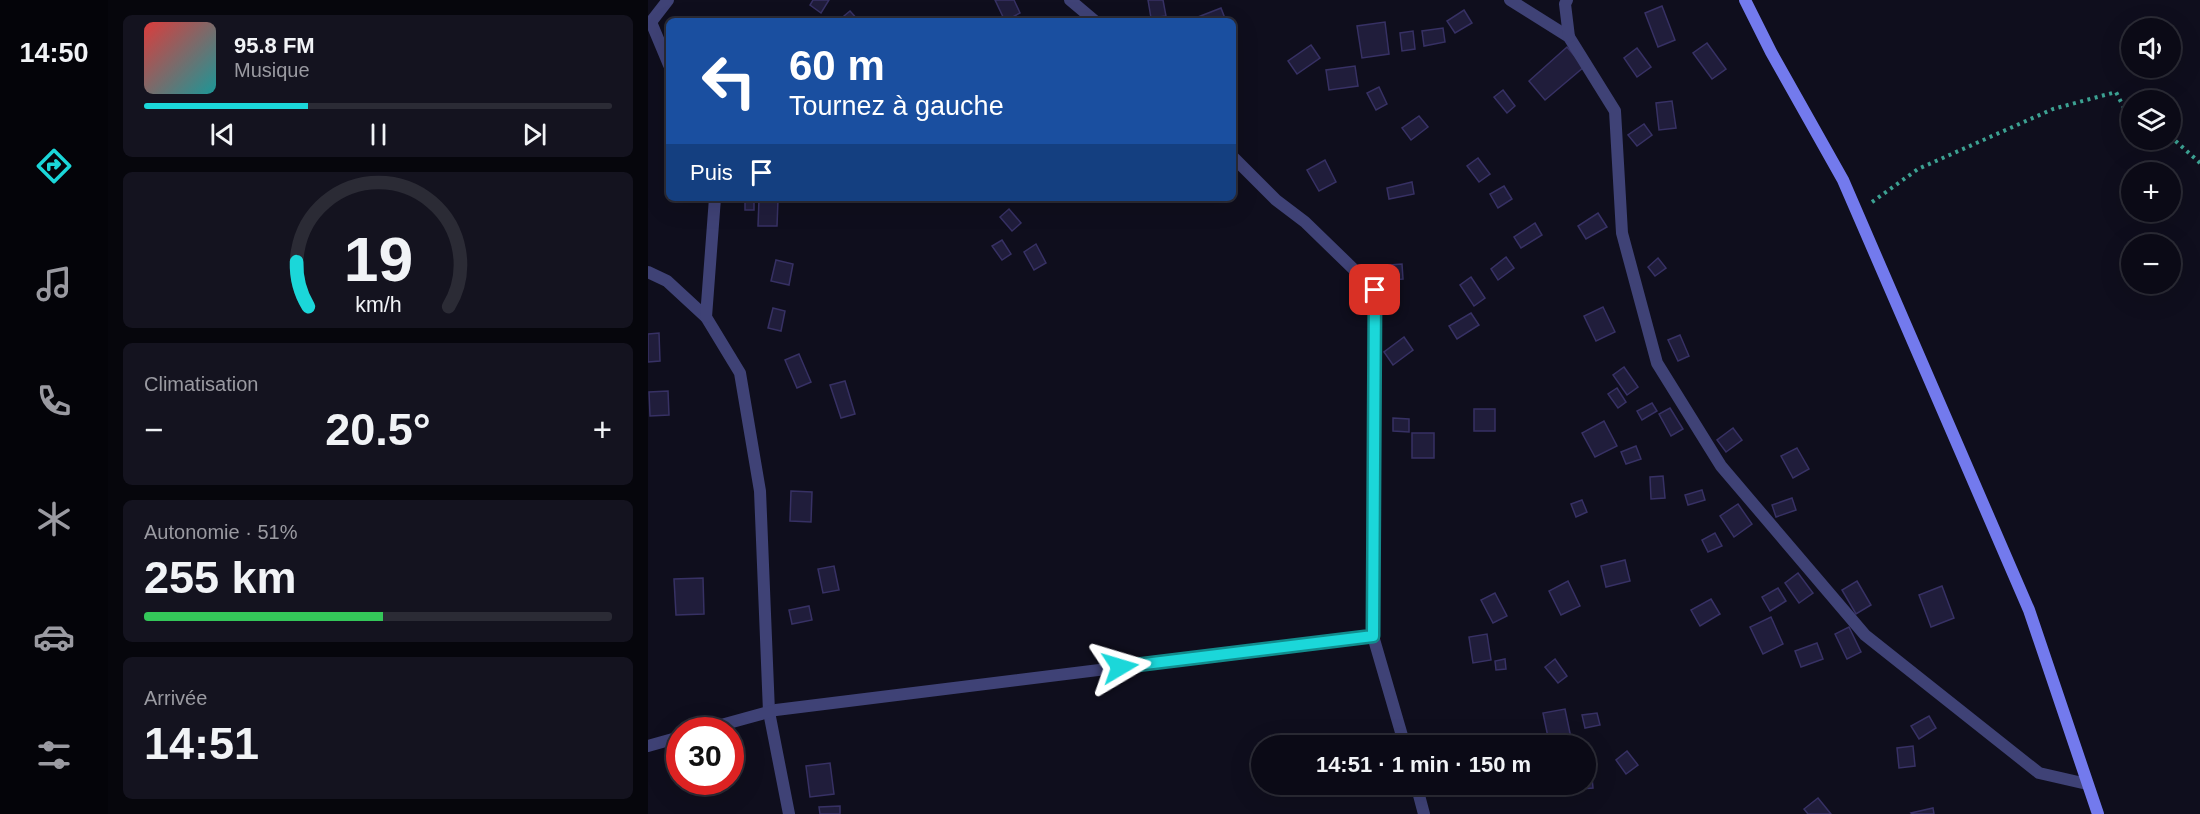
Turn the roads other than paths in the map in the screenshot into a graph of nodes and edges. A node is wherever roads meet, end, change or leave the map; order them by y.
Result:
1 (668, 0) edge
2 (1070, 0) edge
3 (1510, 0) edge
4 (1568, 0) edge
5 (1745, 0) edge
6 (1091, 18) edge
7 (1569, 37) junction
8 (666, 59) edge
9 (1236, 160) edge
10 (716, 201) edge
11 (648, 272) edge
12 (706, 317) junction
13 (1373, 636) junction
14 (769, 712) junction
15 (744, 719) edge
16 (1402, 735) edge
17 (666, 741) edge
18 (648, 746) edge
19 (2087, 784) junction
20 (1419, 795) edge
21 (789, 814) edge
22 (1424, 814) edge
23 (2098, 814) edge

1 - 8 street
2 - 6 street
3 - 7 street
4 - 7 street
5 - 19 main road
7 - 19 street
9 - 13 street
10 - 12 street
11 - 12 street
12 - 14 street
13 - 14 street
13 - 16 street
14 - 15 street
14 - 21 street
17 - 18 street
19 - 23 main road
20 - 22 street

